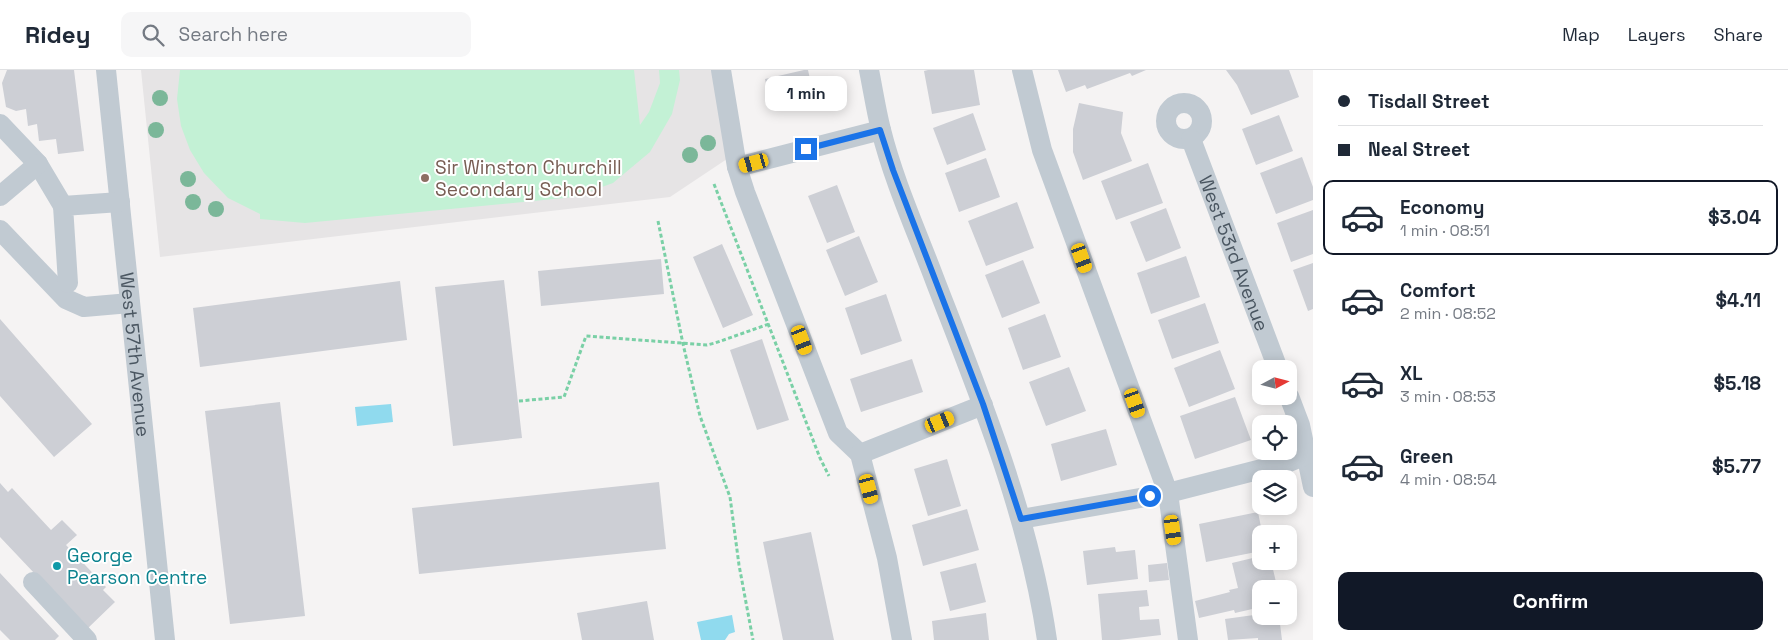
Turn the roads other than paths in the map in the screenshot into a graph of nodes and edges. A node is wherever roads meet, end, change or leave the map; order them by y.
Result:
1 (106, 70) edge
2 (721, 70) edge
3 (869, 70) edge
4 (1022, 70) edge
5 (0, 124) edge
6 (880, 130) junction
7 (1191, 139) dead end
8 (38, 164) junction
9 (737, 167) junction
10 (0, 196) edge
11 (120, 202) junction
12 (63, 206) junction
13 (0, 230) edge
14 (68, 283) dead end
15 (130, 303) junction
16 (1275, 360) edge
17 (983, 404) junction
18 (1292, 405) edge
19 (1310, 453) edge
20 (860, 454) junction
21 (1313, 487) edge
22 (1168, 493) junction
23 (1021, 519) junction
24 (33, 582) dead end
25 (87, 640) edge
26 (165, 640) edge
27 (902, 640) edge
28 (1048, 640) edge
29 (1188, 640) edge

1 - 11 street, West 57th Avenue
2 - 9 street
3 - 6 street
4 - 22 street
5 - 8 street
6 - 9 street
6 - 17 street
7 - 16 street, West 53rd Avenue
8 - 10 street
8 - 12 street
9 - 20 street
11 - 12 street
11 - 15 street, West 57th Avenue
12 - 14 street
13 - 15 street
15 - 26 street, West 57th Avenue
17 - 20 street
17 - 23 street
18 - 19 street
19 - 21 street
19 - 22 street
20 - 27 street
22 - 23 street
22 - 29 street
23 - 28 street
24 - 25 street

